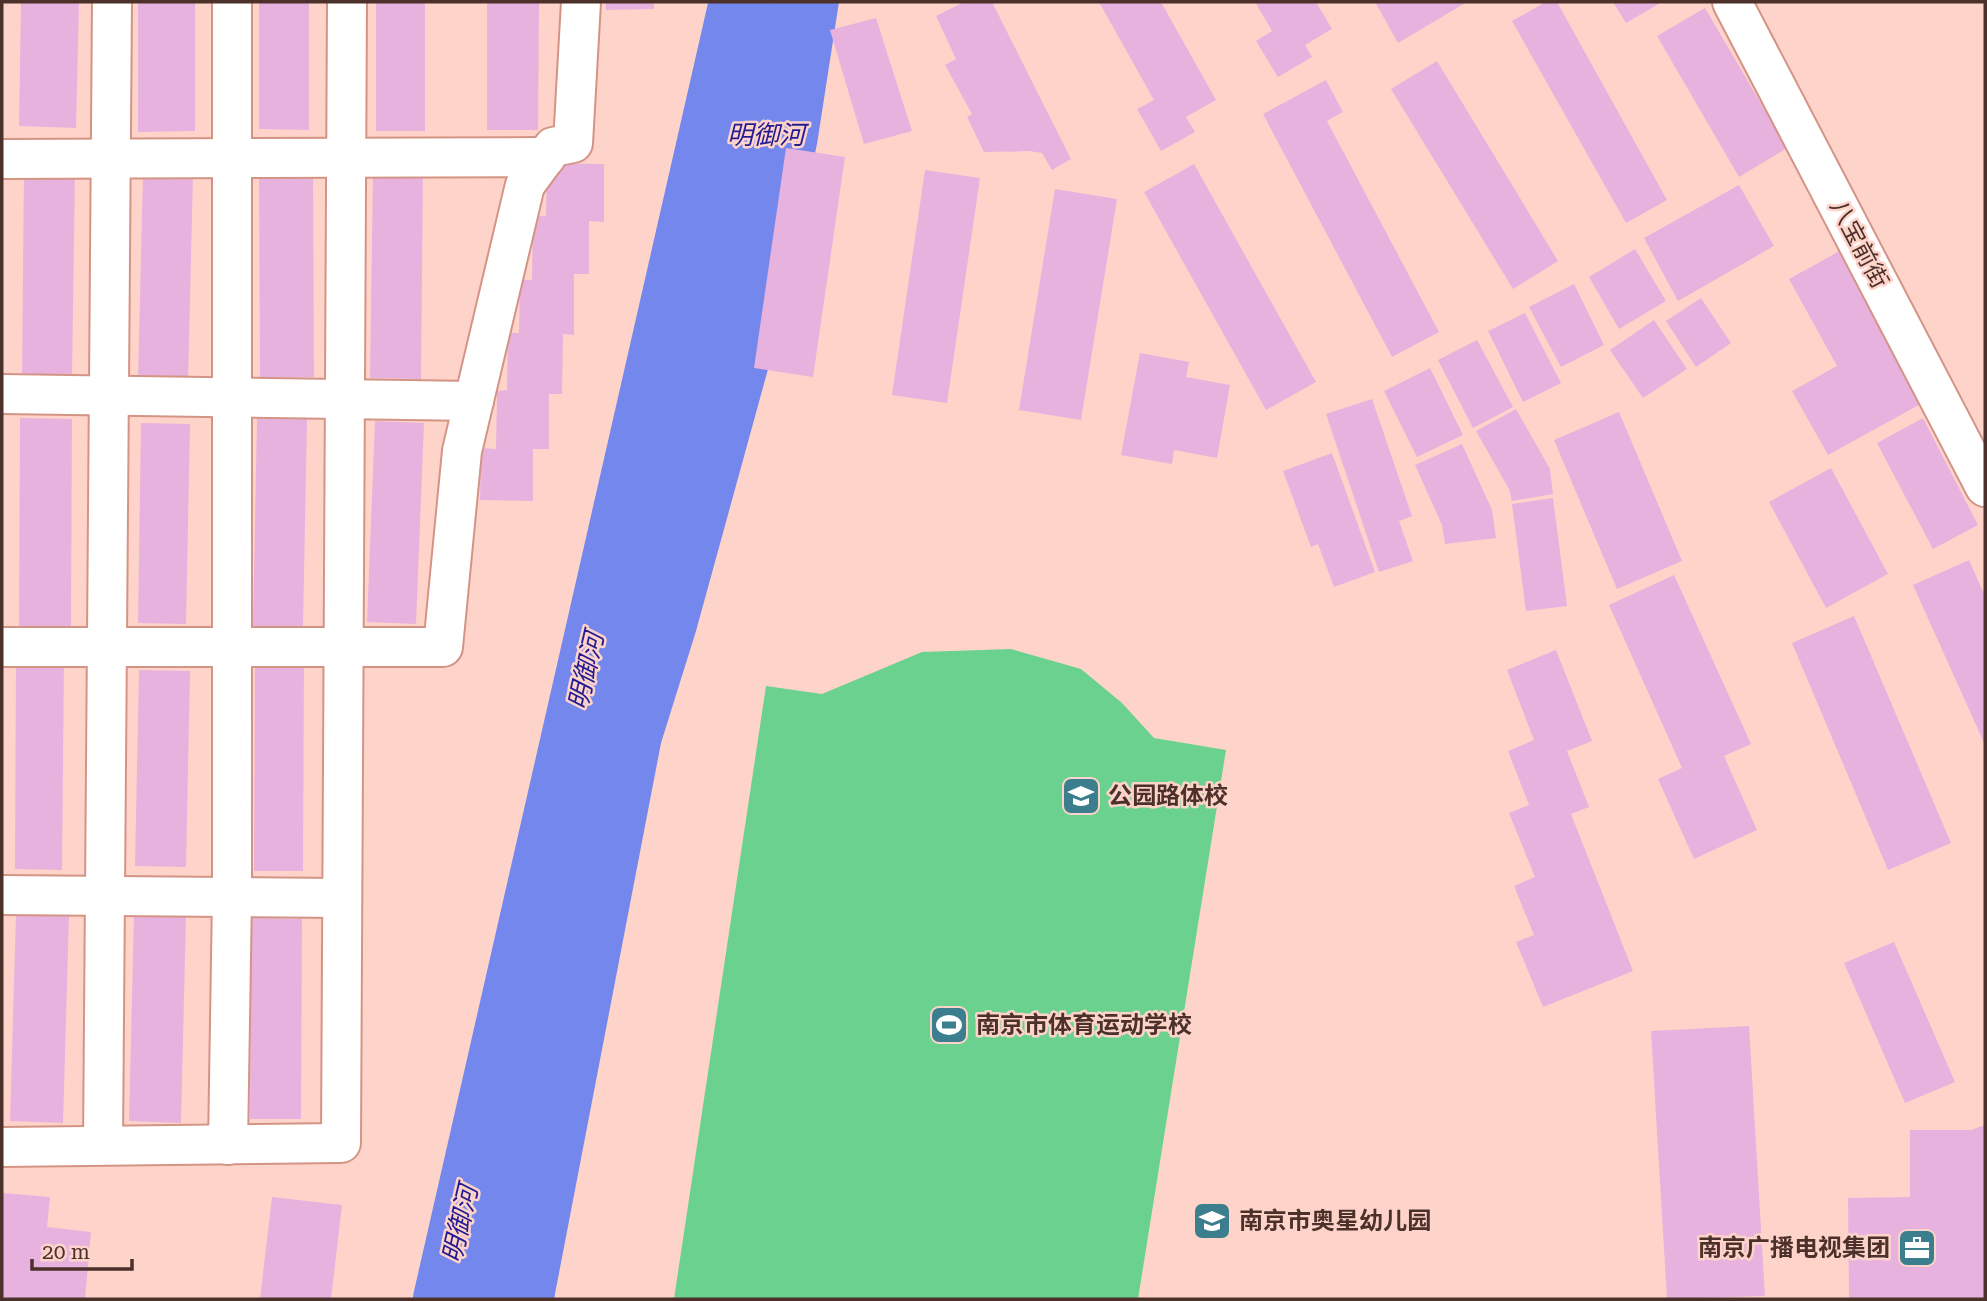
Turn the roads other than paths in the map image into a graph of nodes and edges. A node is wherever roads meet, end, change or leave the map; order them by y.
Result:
1 (112, 2) edge
2 (232, 2) edge
3 (347, 2) edge
4 (581, 2) edge
5 (1732, 2) edge
6 (546, 157) junction
7 (232, 158) junction
8 (346, 158) junction
9 (2, 159) edge
10 (110, 159) junction
11 (2, 394) edge
12 (109, 396) junction
13 (232, 398) junction
14 (345, 399) junction
15 (474, 401) junction
16 (1985, 487) edge
17 (232, 646) junction
18 (344, 646) junction
19 (2, 647) edge
20 (107, 647) junction
21 (2, 894) edge
22 (105, 896) junction
23 (232, 897) junction
24 (341, 898) junction
25 (103, 1145) junction
26 (228, 1145) junction
27 (2, 1147) edge

1 - 10 street
2 - 7 street
3 - 8 street
4 - 6 street
5 - 16 street, 八宝前街
6 - 8 street
6 - 15 street
7 - 8 street
7 - 10 street
7 - 13 street
8 - 14 street
9 - 10 street
10 - 12 street
11 - 12 street
12 - 13 street
12 - 20 street
13 - 14 street
13 - 17 street
14 - 15 street
14 - 18 street
15 - 18 street
17 - 18 street
17 - 20 street
17 - 23 street
18 - 24 street
19 - 20 street
20 - 22 street
21 - 22 street
22 - 23 street
22 - 25 street
23 - 24 street
23 - 26 street
24 - 26 street
25 - 26 street
25 - 27 street

